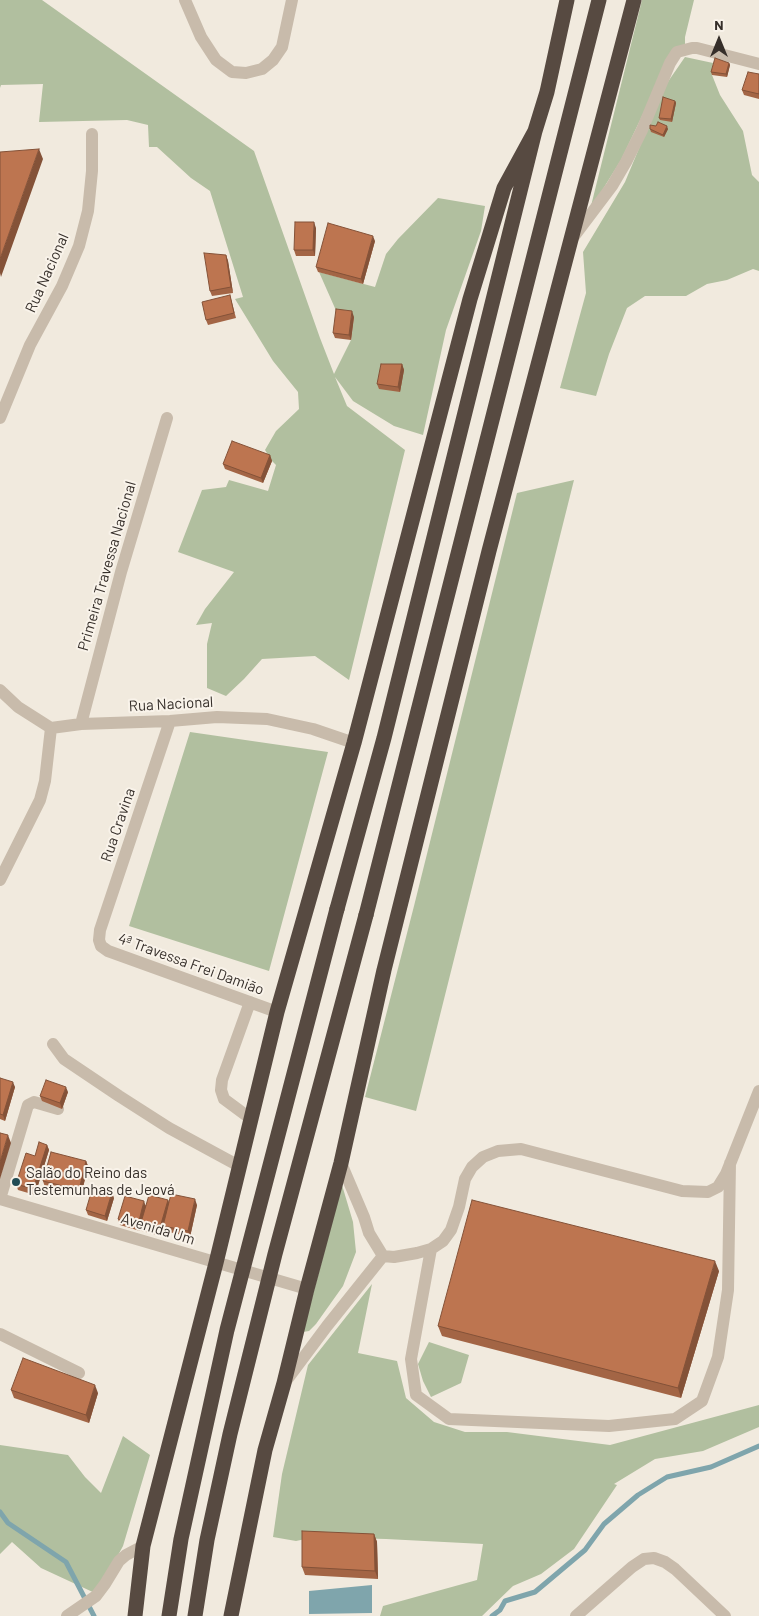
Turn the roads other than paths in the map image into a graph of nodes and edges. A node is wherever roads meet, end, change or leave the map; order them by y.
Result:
1 (185, 0) edge
2 (292, 0) edge
3 (567, 0) edge
4 (599, 0) edge
5 (634, 0) edge
6 (759, 64) edge
7 (535, 131) junction
8 (92, 134) dead end
9 (570, 241) junction
10 (0, 418) edge
11 (167, 418) dead end
12 (0, 690) edge
13 (170, 721) junction
14 (81, 724) junction
15 (51, 728) junction
16 (354, 743) junction
17 (0, 880) edge
18 (99, 940) joint
19 (250, 1002) junction
20 (277, 1012) junction
21 (54, 1044) dead end
22 (759, 1090) edge
23 (58, 1108) edge
24 (252, 1119) junction
25 (341, 1163) junction
26 (730, 1163) junction
27 (240, 1166) junction
28 (0, 1199) edge
29 (431, 1249) junction
30 (383, 1256) junction
31 (216, 1263) junction
32 (307, 1289) junction
33 (0, 1334) edge
34 (79, 1373) dead end
35 (284, 1383) junction
36 (143, 1546) junction
37 (67, 1616) edge
38 (135, 1616) edge
39 (169, 1616) edge
40 (195, 1616) edge
41 (231, 1616) edge
42 (576, 1616) edge
43 (725, 1616) edge

1 - 2 street
3 - 7 highway
4 - 40 highway, bridge
5 - 9 highway
6 - 9 street
7 - 16 highway
7 - 39 highway, bridge
8 - 10 street, Rua Nacional
9 - 25 highway
11 - 14 street, Primeira Travessa Nacional
12 - 15 street
13 - 14 street, Rua Nacional
13 - 16 street, Rua Nacional
13 - 18 street, Rua Cravina
14 - 15 street, Rua Nacional
15 - 17 street
16 - 20 highway
18 - 19 street, 4ª Travessa Frei Damião
19 - 20 street, 4ª Travessa Frei Damião
19 - 24 street
20 - 24 highway
21 - 27 street
22 - 26 street
23 - 28 street
24 - 27 highway
25 - 30 street
25 - 32 highway
26 - 29 street
26 - 29 street
27 - 31 highway
28 - 31 street, Avenida Um
29 - 30 street
30 - 35 street
31 - 32 street, Avenida Um
31 - 36 highway
32 - 35 highway
33 - 34 street
35 - 41 highway
36 - 37 street
36 - 38 highway
42 - 43 street

